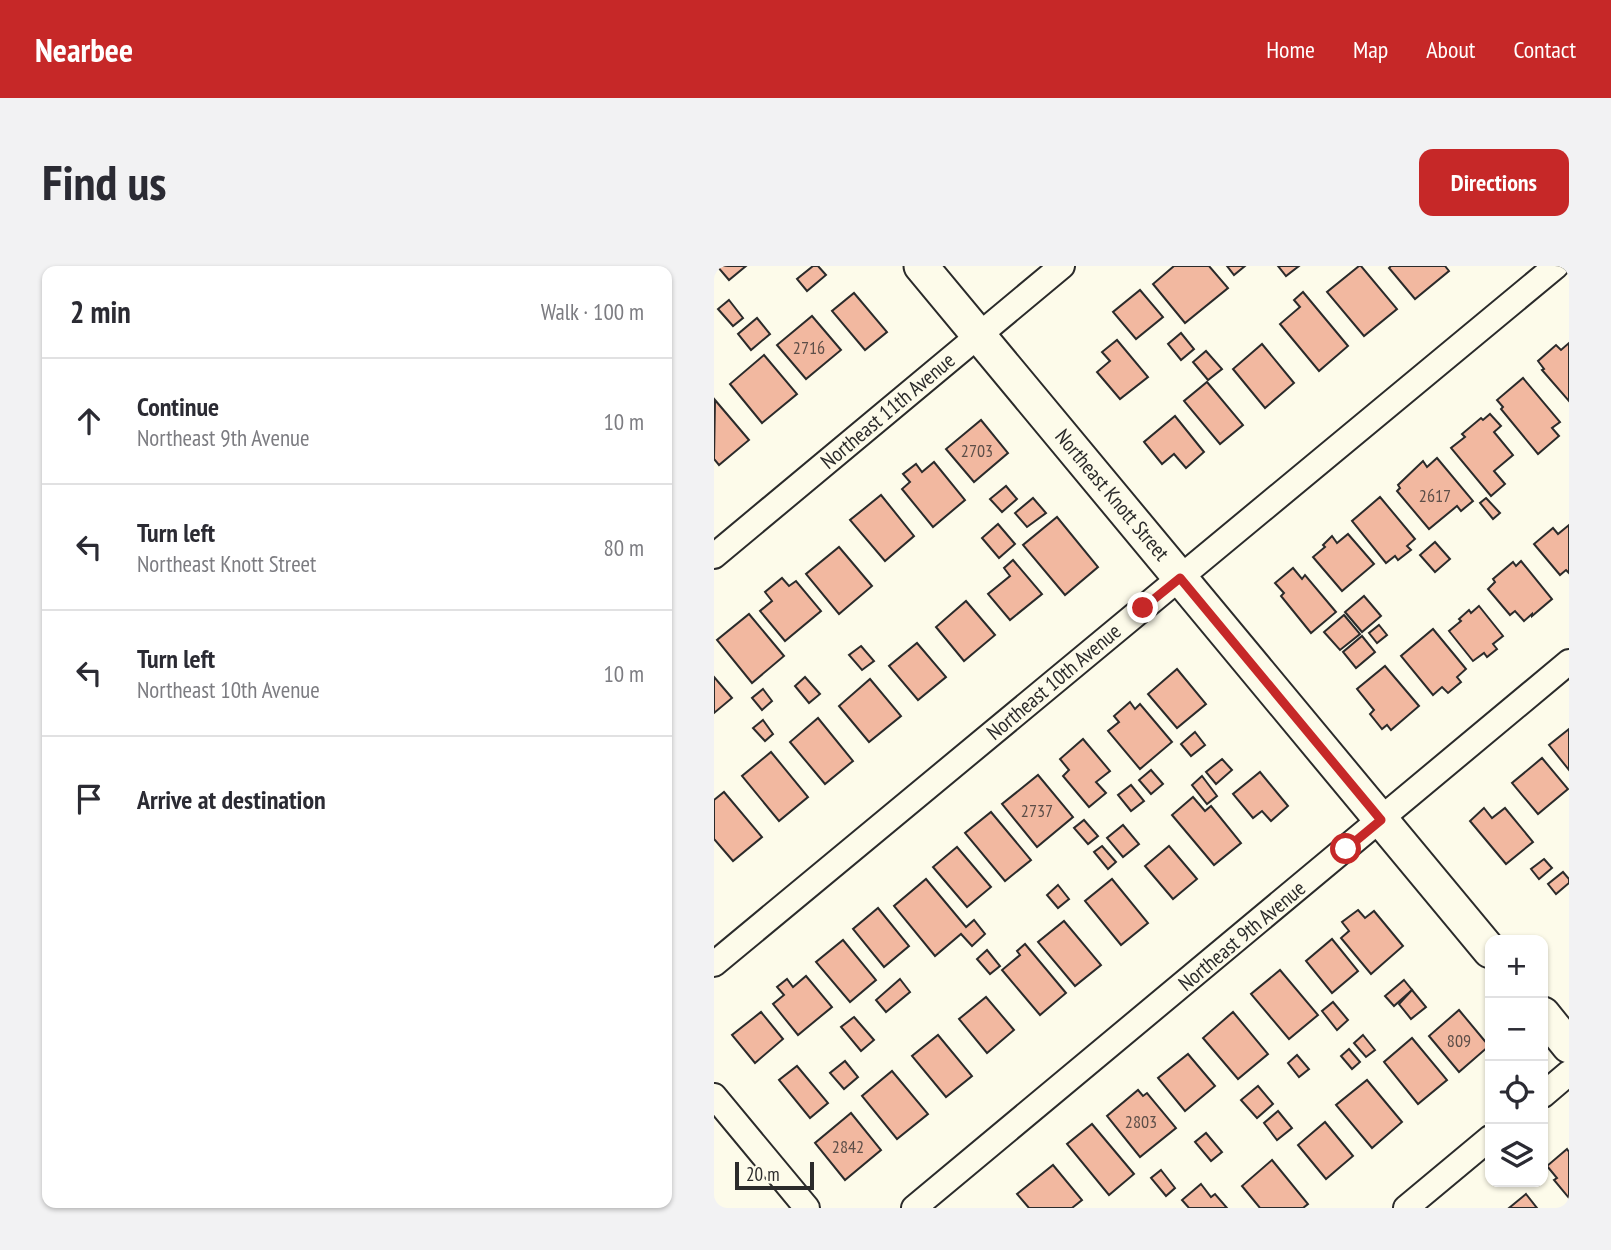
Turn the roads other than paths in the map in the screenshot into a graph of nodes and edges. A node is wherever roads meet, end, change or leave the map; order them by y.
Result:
1 (921, 266) edge
2 (1062, 266) edge
3 (1556, 266) edge
4 (979, 336) junction
5 (714, 556) edge
6 (1180, 578) junction
7 (1569, 663) edge
8 (1381, 820) junction
9 (1485, 945) edge
10 (714, 964) edge
11 (1548, 1020) edge
12 (1569, 1046) edge
13 (1569, 1073) edge
14 (1548, 1091) edge
15 (714, 1096) edge
16 (1485, 1142) edge
17 (807, 1208) edge
18 (914, 1208) edge
19 (1406, 1208) edge

1 - 4 street, Northeast Knott Street
2 - 4 street, Northeast 11th Avenue
3 - 6 street, Northeast 10th Avenue
4 - 5 street, Northeast 11th Avenue
4 - 6 street, Northeast Knott Street
6 - 8 street, Northeast Knott Street
6 - 10 street, Northeast 10th Avenue
7 - 8 street, Northeast 9th Avenue
8 - 9 street, Northeast Knott Street
8 - 18 street, Northeast 9th Avenue
11 - 12 street
13 - 14 street
15 - 17 street
16 - 19 street

